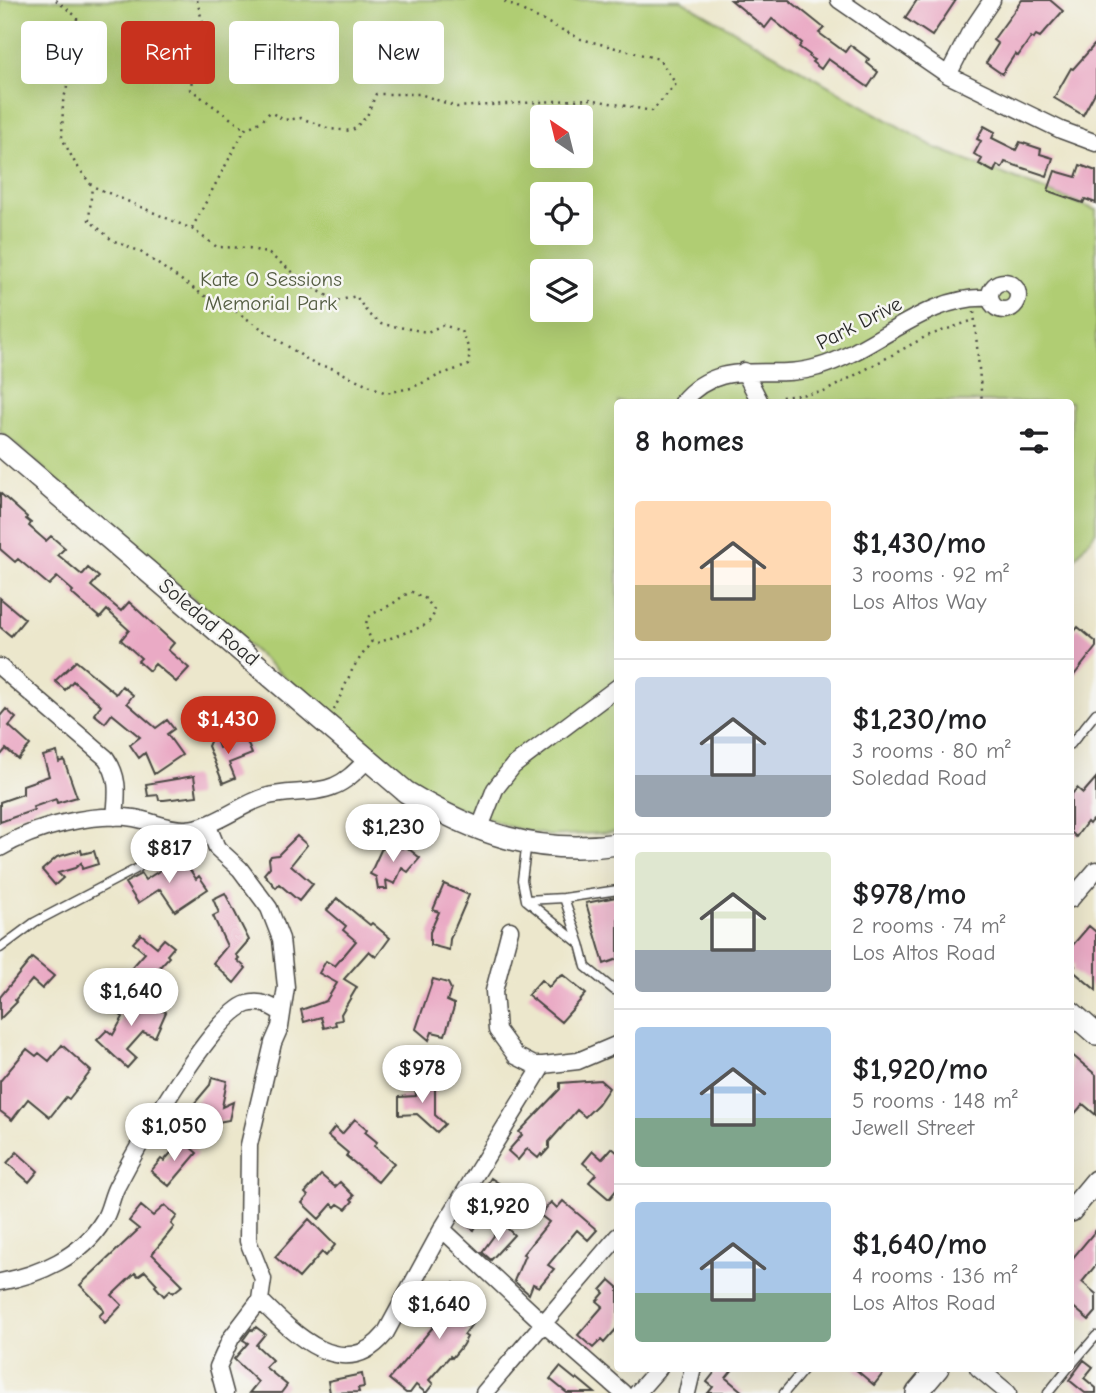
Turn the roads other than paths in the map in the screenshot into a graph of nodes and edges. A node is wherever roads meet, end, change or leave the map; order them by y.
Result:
1 (839, 0) edge
2 (992, 0) edge
3 (948, 75) junction
4 (1096, 143) edge
5 (990, 298) dead end
6 (744, 371) junction
7 (685, 399) edge
8 (758, 399) edge
9 (0, 445) edge
10 (0, 667) edge
11 (614, 690) edge
12 (1096, 713) edge
13 (1074, 740) edge
14 (367, 760) junction
15 (115, 817) junction
16 (207, 824) junction
17 (158, 826) junction
18 (479, 830) junction
19 (527, 842) junction
20 (614, 845) edge
21 (0, 848) edge
22 (1096, 870) edge
23 (614, 891) edge
24 (1074, 896) edge
25 (564, 898) junction
26 (526, 900) junction
27 (510, 930) dead end
28 (580, 944) junction
29 (0, 948) edge
30 (614, 990) dead end
31 (282, 1013) junction
32 (1074, 1014) edge
33 (1095, 1030) edge
34 (614, 1046) edge
35 (543, 1065) junction
36 (1096, 1181) edge
37 (1074, 1207) edge
38 (442, 1229) junction
39 (614, 1241) edge
40 (0, 1282) edge
41 (260, 1300) junction
42 (543, 1323) junction
43 (1096, 1336) edge
44 (1074, 1362) edge
45 (655, 1372) edge
46 (692, 1372) edge
47 (802, 1372) edge
48 (935, 1372) edge
49 (983, 1372) edge
50 (1066, 1372) edge
51 (225, 1393) edge
52 (484, 1393) edge
53 (624, 1393) edge
54 (637, 1393) edge
55 (687, 1393) edge
56 (784, 1393) edge
57 (917, 1393) edge
58 (1008, 1393) edge
59 (1048, 1393) edge

1 - 3 street
2 - 3 street
3 - 4 street
5 - 6 street, Park Drive
6 - 7 street, Park Drive
6 - 8 street
9 - 14 street, Soledad Road
10 - 15 street
11 - 18 street
12 - 13 lane
14 - 16 street
14 - 18 street, Soledad Road
15 - 17 street
15 - 21 street
16 - 17 street
16 - 31 street
17 - 29 lane
18 - 19 street, Soledad Road
19 - 20 street, Soledad Road
19 - 26 lane
22 - 24 street
23 - 25 lane
25 - 26 lane
25 - 28 lane
26 - 28 lane
27 - 35 street
28 - 30 lane
31 - 40 street
31 - 41 street
32 - 33 street
34 - 35 street
35 - 38 street
36 - 37 street
38 - 41 street
38 - 42 street
39 - 42 street
41 - 51 street
42 - 52 street
42 - 53 street
43 - 44 lane
45 - 54 street
46 - 55 street
47 - 56 lane
48 - 57 street
49 - 58 street
50 - 59 lane

